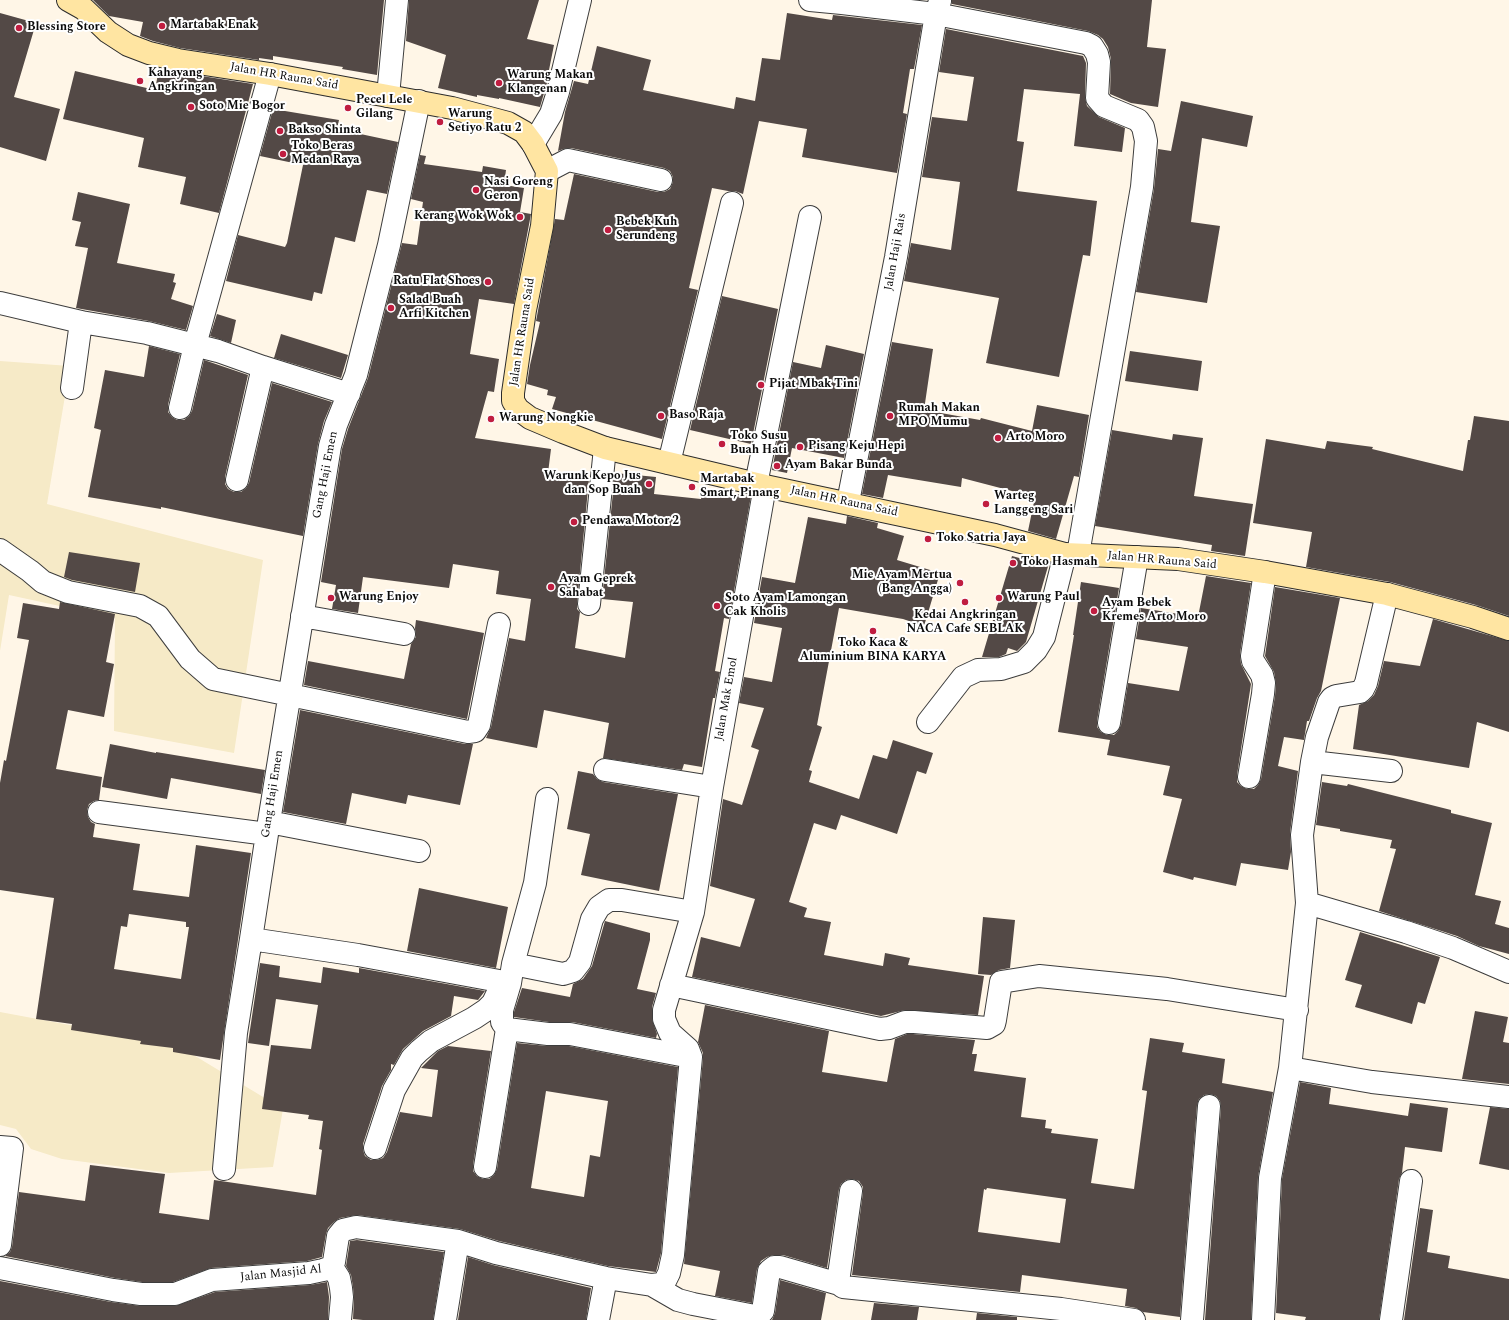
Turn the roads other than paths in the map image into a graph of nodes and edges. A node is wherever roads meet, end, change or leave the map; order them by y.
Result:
1 (68, 0) edge
2 (397, 0) edge
3 (580, 0) edge
4 (810, 0) edge
5 (938, 7) edge
6 (270, 74) junction
7 (388, 96) junction
8 (419, 101) junction
9 (533, 144) junction
10 (547, 171) junction
11 (661, 180) dead end
12 (732, 203) dead end
13 (810, 217) dead end
14 (0, 303) edge
15 (81, 322) junction
16 (195, 345) junction
17 (262, 367) junction
18 (352, 384) junction
19 (72, 388) dead end
20 (180, 408) dead end
21 (605, 448) junction
22 (669, 463) junction
23 (237, 480) dead end
24 (761, 485) junction
25 (848, 502) junction
26 (0, 550) edge
27 (1072, 554) junction
28 (1137, 557) junction
29 (1264, 572) junction
30 (1387, 594) junction
31 (589, 604) dead end
32 (302, 616) junction
33 (499, 624) dead end
34 (1509, 629) edge
35 (404, 634) dead end
36 (289, 695) junction
37 (928, 722) dead end
38 (1109, 723) dead end
39 (1312, 762) junction
40 (605, 770) dead end
41 (1390, 771) dead end
42 (1250, 777) dead end
43 (712, 787) junction
44 (547, 799) dead end
45 (99, 812) dead end
46 (268, 828) junction
47 (419, 851) dead end
48 (1307, 903) junction
49 (693, 912) junction
50 (251, 939) junction
51 (1509, 972) edge
52 (509, 976) junction
53 (671, 986) junction
54 (1297, 1010) junction
55 (507, 1029) junction
56 (691, 1056) junction
57 (1290, 1068) junction
58 (1509, 1097) edge
59 (1209, 1106) dead end
60 (0, 1147) edge
61 (375, 1148) dead end
62 (485, 1167) dead end
63 (224, 1169) dead end
64 (1411, 1181) dead end
65 (851, 1191) dead end
66 (458, 1241) junction
67 (0, 1245) edge
68 (332, 1267) junction
69 (0, 1268) edge
70 (606, 1278) junction
71 (839, 1284) junction
72 (652, 1285) junction
73 (340, 1320) edge
74 (446, 1320) edge
75 (598, 1320) edge
76 (1134, 1320) edge
77 (1192, 1320) edge
78 (1263, 1320) edge
79 (1391, 1320) edge

1 - 6 main road, Jalan HR Rauna Said
2 - 7 street
3 - 9 street
4 - 5 street
5 - 25 street, Jalan Haji Rais
5 - 27 street
6 - 7 main road, Jalan HR Rauna Said
6 - 16 street
7 - 8 main road, Jalan HR Rauna Said
8 - 9 main road, Jalan HR Rauna Said
8 - 18 street, Gang Haji Emen
9 - 10 main road, Jalan HR Rauna Said
10 - 11 street
10 - 21 main road, Jalan HR Rauna Said
12 - 22 street
13 - 24 street, Jalan Mak Emol
14 - 15 street
15 - 16 street
15 - 19 street
16 - 17 street
16 - 20 street
17 - 18 street
17 - 23 street
18 - 32 street, Gang Haji Emen
21 - 22 main road, Jalan HR Rauna Said
21 - 31 street
22 - 24 main road, Jalan HR Rauna Said
24 - 25 main road, Jalan HR Rauna Said
24 - 43 street, Jalan Mak Emol
25 - 27 main road, Jalan HR Rauna Said
26 - 36 street
27 - 28 main road, Jalan HR Rauna Said
27 - 37 street
28 - 29 main road, Jalan HR Rauna Said
28 - 38 street
29 - 30 main road, Jalan HR Rauna Said
29 - 42 street
30 - 34 main road, Jalan HR Rauna Said
30 - 39 street
32 - 35 street
32 - 36 street, Gang Haji Emen
33 - 36 street
36 - 46 street, Gang Haji Emen
39 - 41 street
39 - 48 street
40 - 43 street
43 - 49 street, Jalan Mak Emol
44 - 52 street
45 - 46 street
46 - 47 street
46 - 50 street, Gang Haji Emen
48 - 51 street
48 - 54 street
49 - 52 street
49 - 53 street, Jalan Mak Emol
50 - 52 street
50 - 63 street, Gang Haji Emen
52 - 55 street
52 - 61 street
53 - 54 street
53 - 56 street, Jalan Mak Emol
54 - 57 street
55 - 56 street
55 - 62 street
56 - 72 street
57 - 58 street
57 - 78 street
59 - 77 street
60 - 67 street
64 - 79 street
65 - 71 street
66 - 68 street, Jalan Masjid Al
66 - 70 street, Jalan Masjid Al
66 - 74 street
68 - 69 street, Jalan Masjid Al
68 - 73 street
70 - 72 street, Jalan Masjid Al
70 - 75 street
71 - 72 street
71 - 76 street

